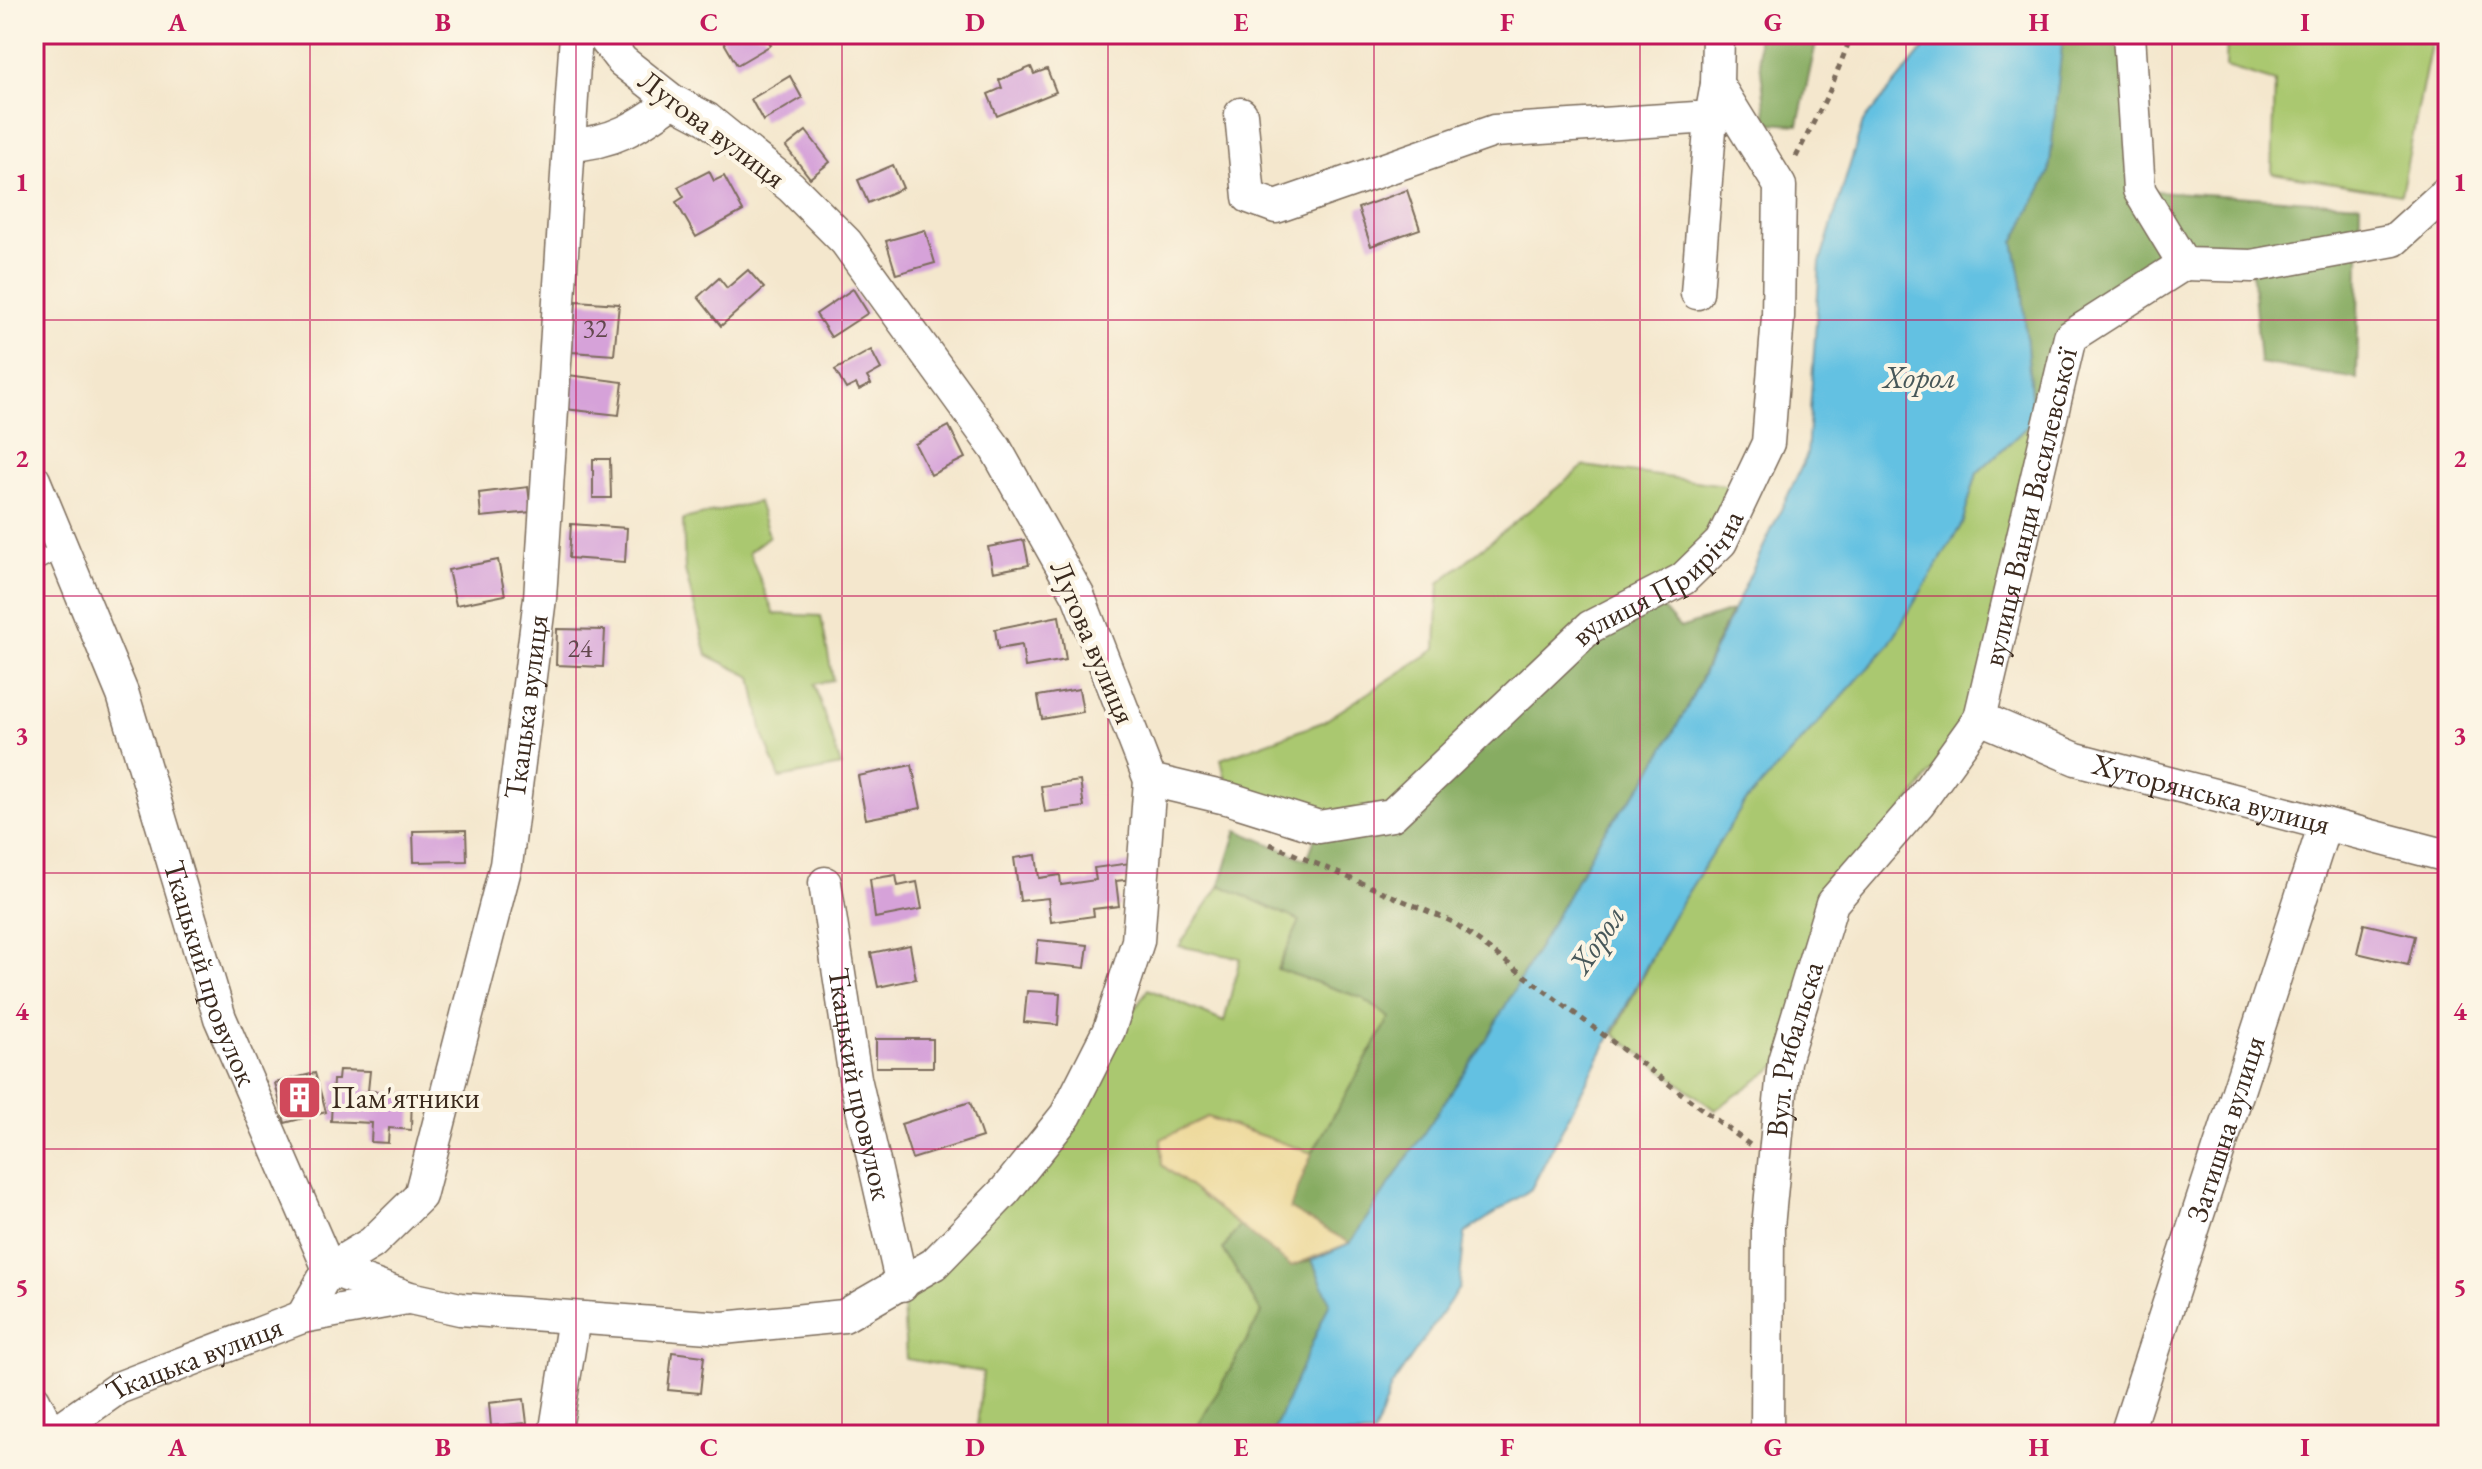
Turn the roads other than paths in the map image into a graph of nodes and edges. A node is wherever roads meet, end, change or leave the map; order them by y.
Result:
1 (576, 34) edge
2 (601, 34) edge
3 (1718, 34) edge
4 (2129, 34) edge
5 (1717, 84) junction
6 (673, 101) junction
7 (1241, 114) dead end
8 (1711, 117) junction
9 (569, 145) junction
10 (2448, 191) edge
11 (2184, 264) junction
12 (1697, 293) dead end
13 (34, 480) edge
14 (48, 556) edge
15 (1980, 718) junction
16 (1150, 780) junction
17 (2325, 824) junction
18 (2448, 856) edge
19 (825, 883) dead end
20 (329, 1269) junction
21 (902, 1285) junction
22 (410, 1298) junction
23 (302, 1317) junction
24 (574, 1318) junction
25 (34, 1400) edge
26 (51, 1435) edge
27 (555, 1435) edge
28 (1767, 1435) edge
29 (2126, 1435) edge

1 - 9 street, Ткацька вулиця
2 - 6 street, Лугова вулиця
3 - 5 street
4 - 11 street
5 - 8 street
5 - 16 street, вулиця Прирічна
6 - 9 street
6 - 16 street, Лугова вулиця
7 - 8 street
8 - 12 street
9 - 20 street, Ткацька вулиця
10 - 11 street
11 - 15 street, вулиця Ванди Василевської
13 - 14 street, Ткацький провулок
14 - 20 street, Ткацький провулок
15 - 17 street, Хуторянська вулиця
15 - 28 street, Вул. Рибальска
16 - 21 street, Лугова вулиця
17 - 18 street, Хуторянська вулиця
17 - 29 street, Затишна вулиця
19 - 21 street, Ткацький провулок
20 - 22 street
20 - 23 street, Ткацька вулиця
21 - 24 street
22 - 23 street, Ткацька вулиця
22 - 24 street
23 - 26 street, Ткацька вулиця
24 - 27 street
25 - 26 street

